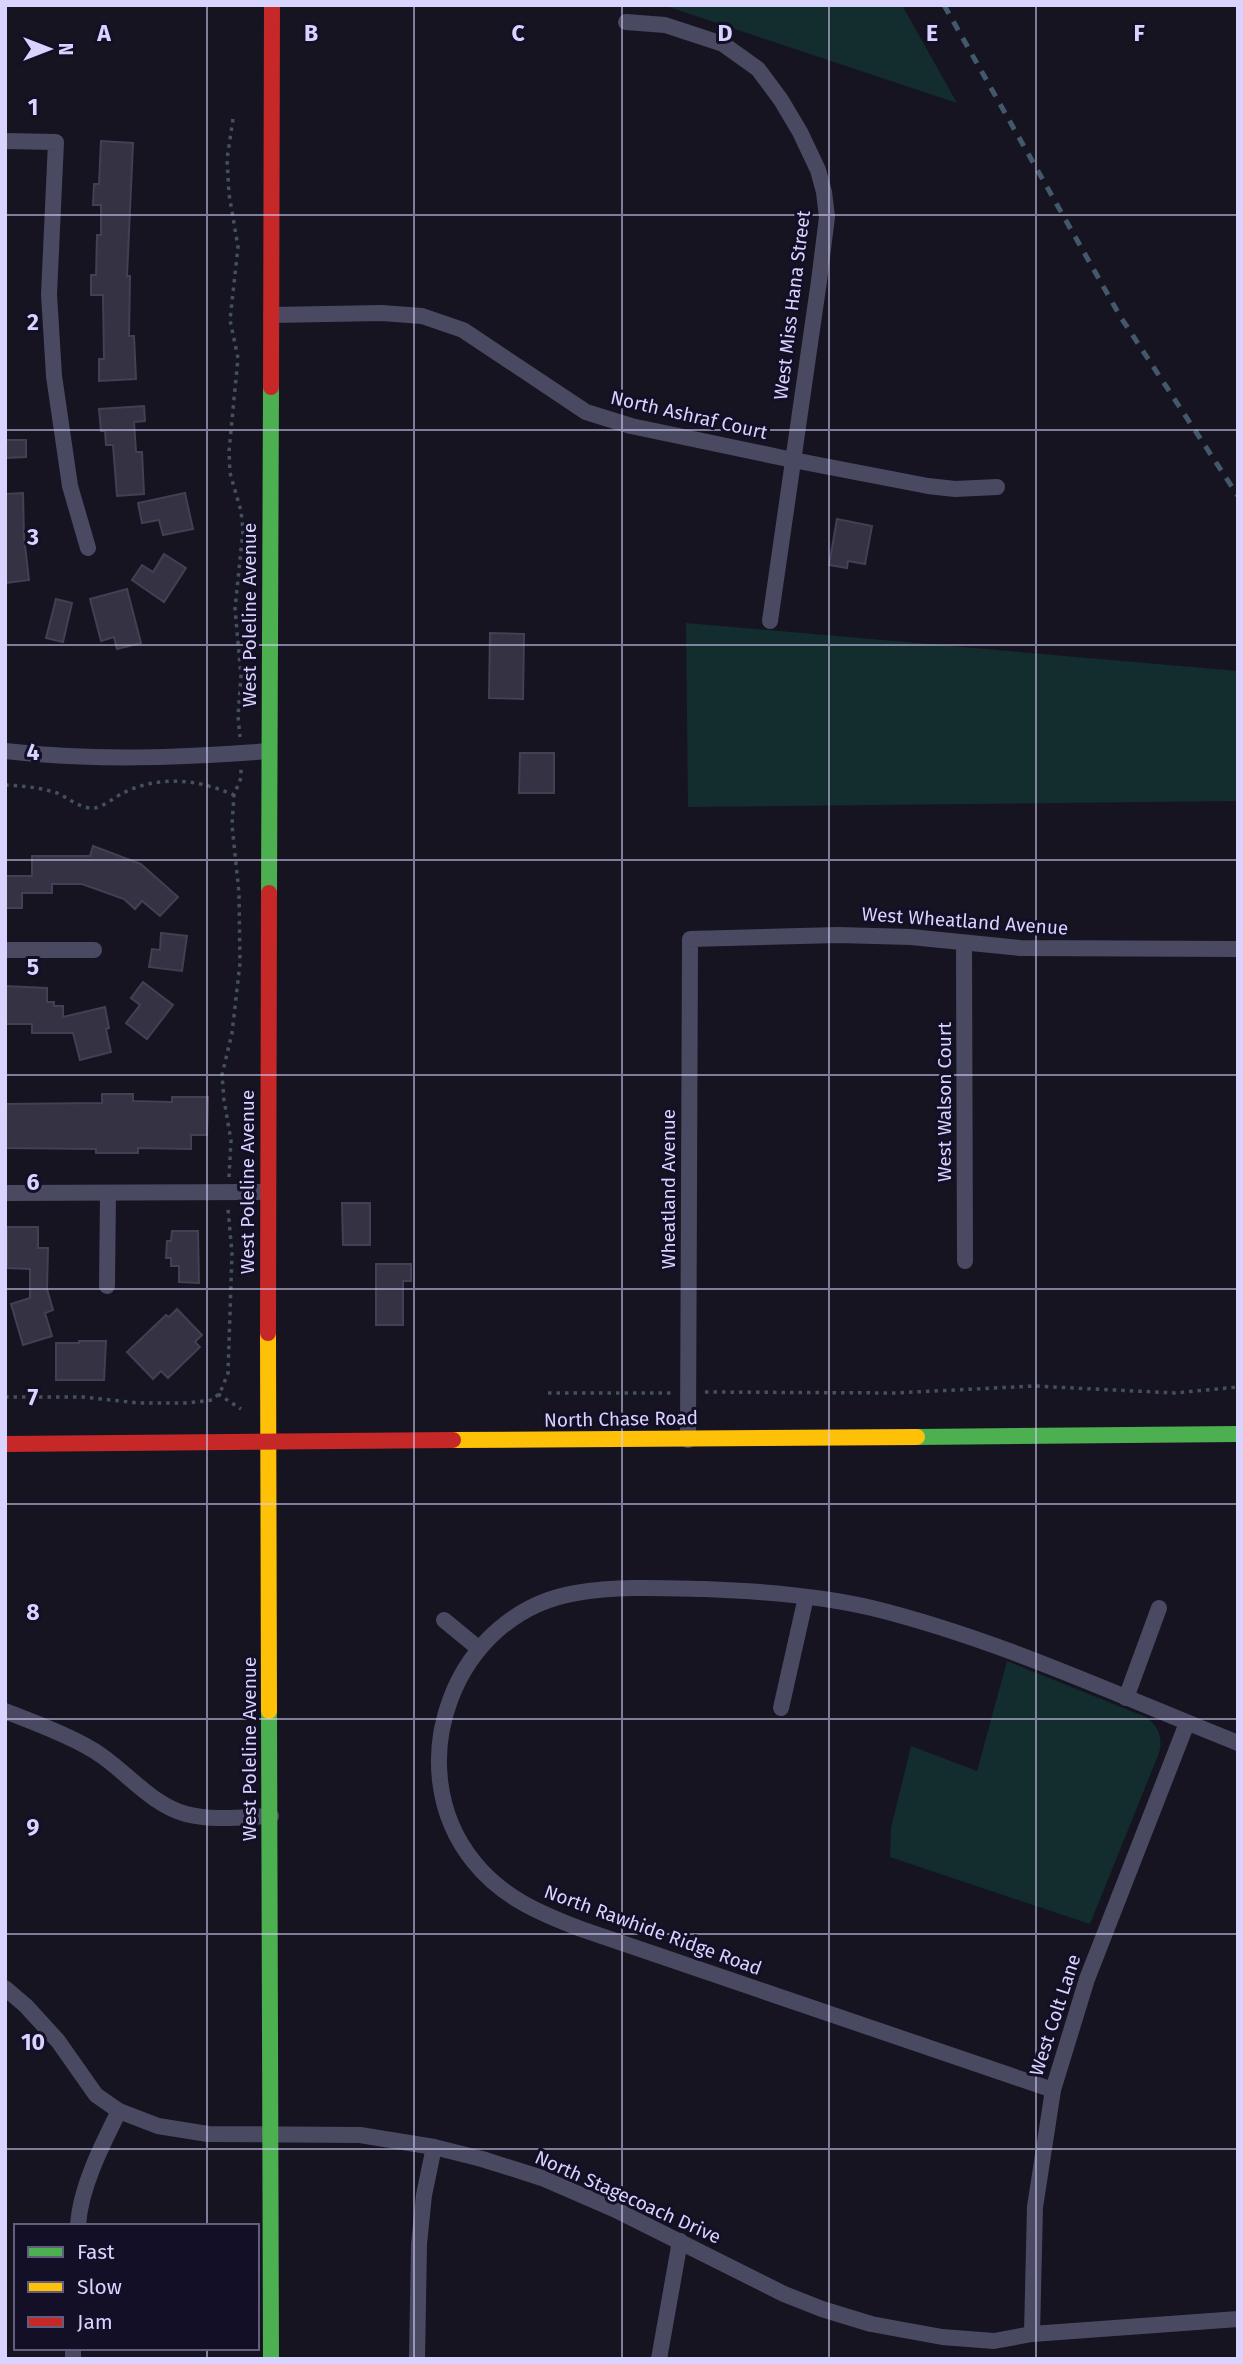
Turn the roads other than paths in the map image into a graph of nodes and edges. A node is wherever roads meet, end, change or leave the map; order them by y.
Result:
1 (272, 5) edge
2 (626, 22) dead end
3 (5, 141) edge
4 (271, 315) junction
5 (793, 460) junction
6 (997, 487) dead end
7 (88, 548) dead end
8 (770, 621) dead end
9 (5, 751) edge
10 (269, 751) junction
11 (690, 939) joint
12 (964, 943) junction
13 (1238, 949) edge
14 (5, 950) edge
15 (94, 950) dead end
16 (268, 1192) junction
17 (5, 1193) edge
18 (108, 1194) junction
19 (965, 1261) dead end
20 (107, 1286) dead end
21 (1238, 1434) edge
22 (688, 1440) junction
23 (268, 1441) junction
24 (5, 1444) edge
25 (806, 1597) junction
26 (1160, 1608) dead end
27 (444, 1620) dead end
28 (478, 1648) junction
29 (1126, 1698) junction
30 (781, 1708) dead end
31 (5, 1711) edge
32 (1187, 1723) junction
33 (1238, 1743) edge
34 (271, 1816) junction
35 (5, 1988) edge
36 (1053, 2090) junction
37 (119, 2111) junction
38 (272, 2133) junction
39 (434, 2147) junction
40 (79, 2224) edge
41 (680, 2241) junction
42 (1238, 2319) edge
43 (1032, 2334) junction
44 (271, 2359) edge
45 (417, 2359) edge
46 (659, 2359) edge

1 - 4 street, West Poleline Avenue
2 - 5 street, West Miss Hana Street
3 - 7 street
4 - 5 street, North Ashraf Court
4 - 10 street, West Poleline Avenue
5 - 6 street, North Ashraf Court
5 - 8 street, West Miss Hana Street
9 - 10 street
10 - 16 street, West Poleline Avenue
11 - 12 street, West Wheatland Avenue
11 - 22 street, Wheatland Avenue
12 - 13 street, West Wheatland Avenue
12 - 19 street, West Walson Court
14 - 15 street
16 - 18 street
16 - 23 street, West Poleline Avenue
17 - 18 street
18 - 20 street
21 - 22 street, North Chase Road
22 - 23 street, North Chase Road
23 - 24 street, North Chase Road
23 - 34 street, West Poleline Avenue
25 - 28 street, North Rawhide Ridge Road
25 - 29 street, North Rawhide Ridge Road
25 - 30 street
26 - 29 street
27 - 28 street
28 - 36 street, North Rawhide Ridge Road
29 - 32 street, North Rawhide Ridge Road
31 - 34 street
32 - 33 street, North Rawhide Ridge Road
32 - 36 street, West Colt Lane
34 - 38 street, West Poleline Avenue
35 - 37 street, North Stagecoach Drive
36 - 43 street, West Colt Lane
37 - 38 street, North Stagecoach Drive
37 - 40 street
38 - 39 street, North Stagecoach Drive
38 - 44 street, West Poleline Avenue
39 - 41 street, North Stagecoach Drive
39 - 45 street
41 - 43 street, North Stagecoach Drive
41 - 46 street
42 - 43 street, North Stagecoach Drive

